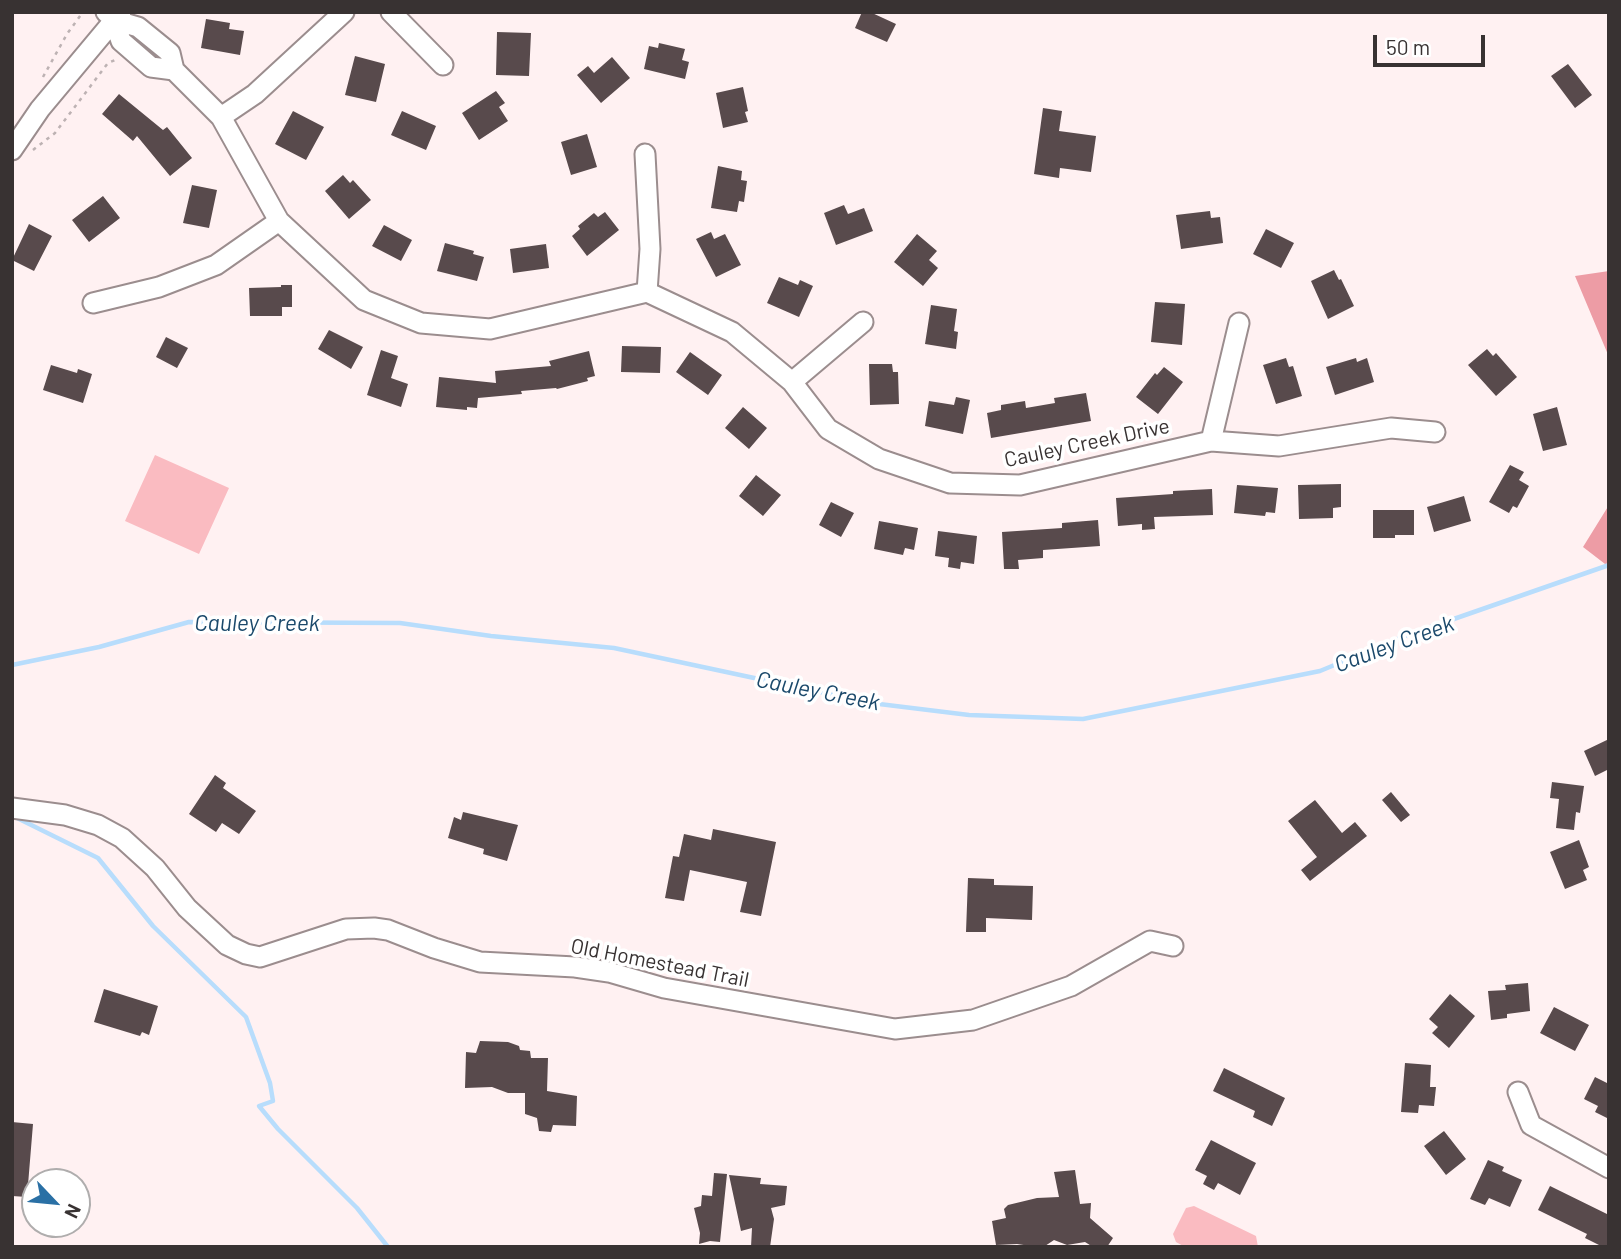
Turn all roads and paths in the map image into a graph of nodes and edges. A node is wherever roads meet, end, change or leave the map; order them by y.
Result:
1 (83, 12) edge
2 (344, 12) edge
3 (391, 12) edge
4 (114, 15) edge
5 (125, 60) dead end
6 (443, 65) dead end
7 (37, 86) dead end
8 (221, 117) junction
9 (21, 152) edge
10 (645, 154) dead end
11 (279, 221) junction
12 (647, 292) junction
13 (93, 303) dead end
14 (863, 322) dead end
15 (1238, 323) dead end
16 (792, 382) junction
17 (1436, 432) dead end
18 (1211, 441) junction
19 (12, 808) edge
20 (1173, 946) dead end
21 (1518, 1092) dead end
22 (1609, 1168) edge

1 - 7 path
2 - 8 street
3 - 6 street
4 - 8 street
4 - 9 street
5 - 9 path
8 - 11 street
10 - 12 street
11 - 12 street
11 - 13 street
12 - 16 street, Cauley Creek Drive
14 - 16 street
15 - 18 street
16 - 18 street, Cauley Creek Drive
17 - 18 street, Cauley Creek Drive
19 - 20 street, Old Homestead Trail
21 - 22 street

